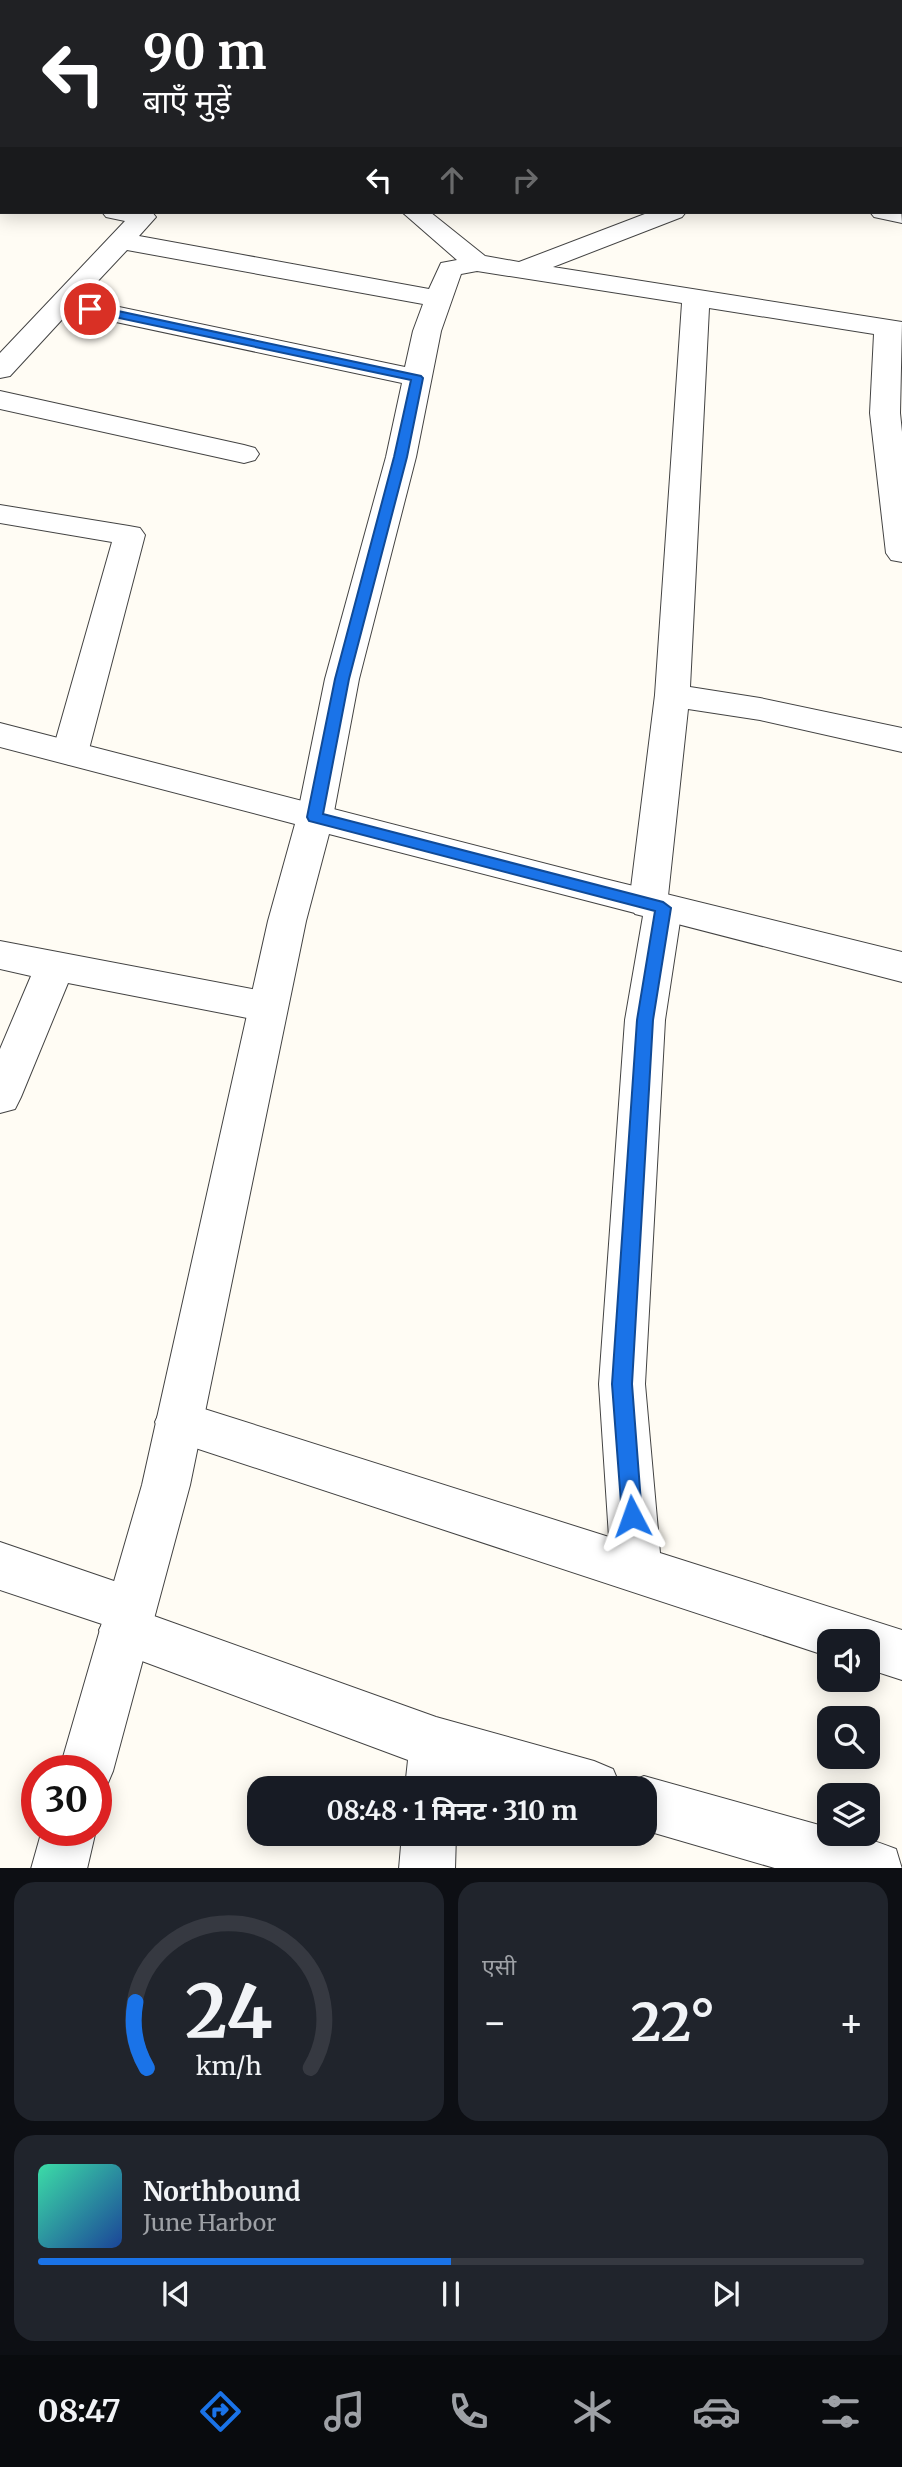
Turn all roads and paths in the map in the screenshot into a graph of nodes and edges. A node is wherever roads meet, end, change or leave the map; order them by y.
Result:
1 (145, 214) edge
2 (417, 214) edge
3 (668, 214) edge
4 (122, 241) junction
5 (477, 263) junction
6 (521, 270) junction
7 (696, 298) junction
8 (439, 299) junction
9 (63, 303) junction
10 (895, 329) edge
11 (0, 370) edge
12 (417, 378) junction
13 (0, 400) edge
14 (244, 454) dead end
15 (0, 513) edge
16 (902, 553) edge
17 (673, 695) junction
18 (0, 735) edge
19 (902, 740) edge
20 (70, 753) junction
21 (314, 817) junction
22 (655, 906) junction
23 (0, 955) edge
24 (55, 965) junction
25 (902, 967) edge
26 (268, 1007) junction
27 (0, 1097) edge
28 (179, 1422) junction
29 (0, 1566) edge
30 (636, 1569) junction
31 (128, 1620) junction
32 (820, 1629) edge
33 (880, 1648) edge
34 (902, 1655) edge
35 (90, 1755) edge
36 (434, 1766) edge
37 (507, 1776) edge
38 (657, 1808) edge
39 (65, 1846) edge
40 (428, 1846) edge
41 (764, 1852) edge
42 (59, 1868) edge
43 (426, 1868) edge
44 (876, 1868) edge

1 - 4 street
2 - 5 street
3 - 6 street
4 - 8 street
4 - 9 street
5 - 6 street
5 - 8 street
6 - 7 street
7 - 10 street
7 - 17 street
8 - 12 street
9 - 11 street
9 - 12 street
10 - 16 street
12 - 21 street
13 - 14 street
15 - 20 street
17 - 19 street
17 - 22 street
18 - 20 street
20 - 21 street
21 - 22 street
21 - 26 street
22 - 25 street
22 - 30 street
23 - 24 street
24 - 26 street
24 - 27 street
26 - 28 street
28 - 30 street
28 - 31 street
29 - 31 street
30 - 32 street
31 - 35 street
31 - 36 street
33 - 34 street
36 - 37 street
38 - 41 street
39 - 42 street
40 - 43 street
41 - 44 street

